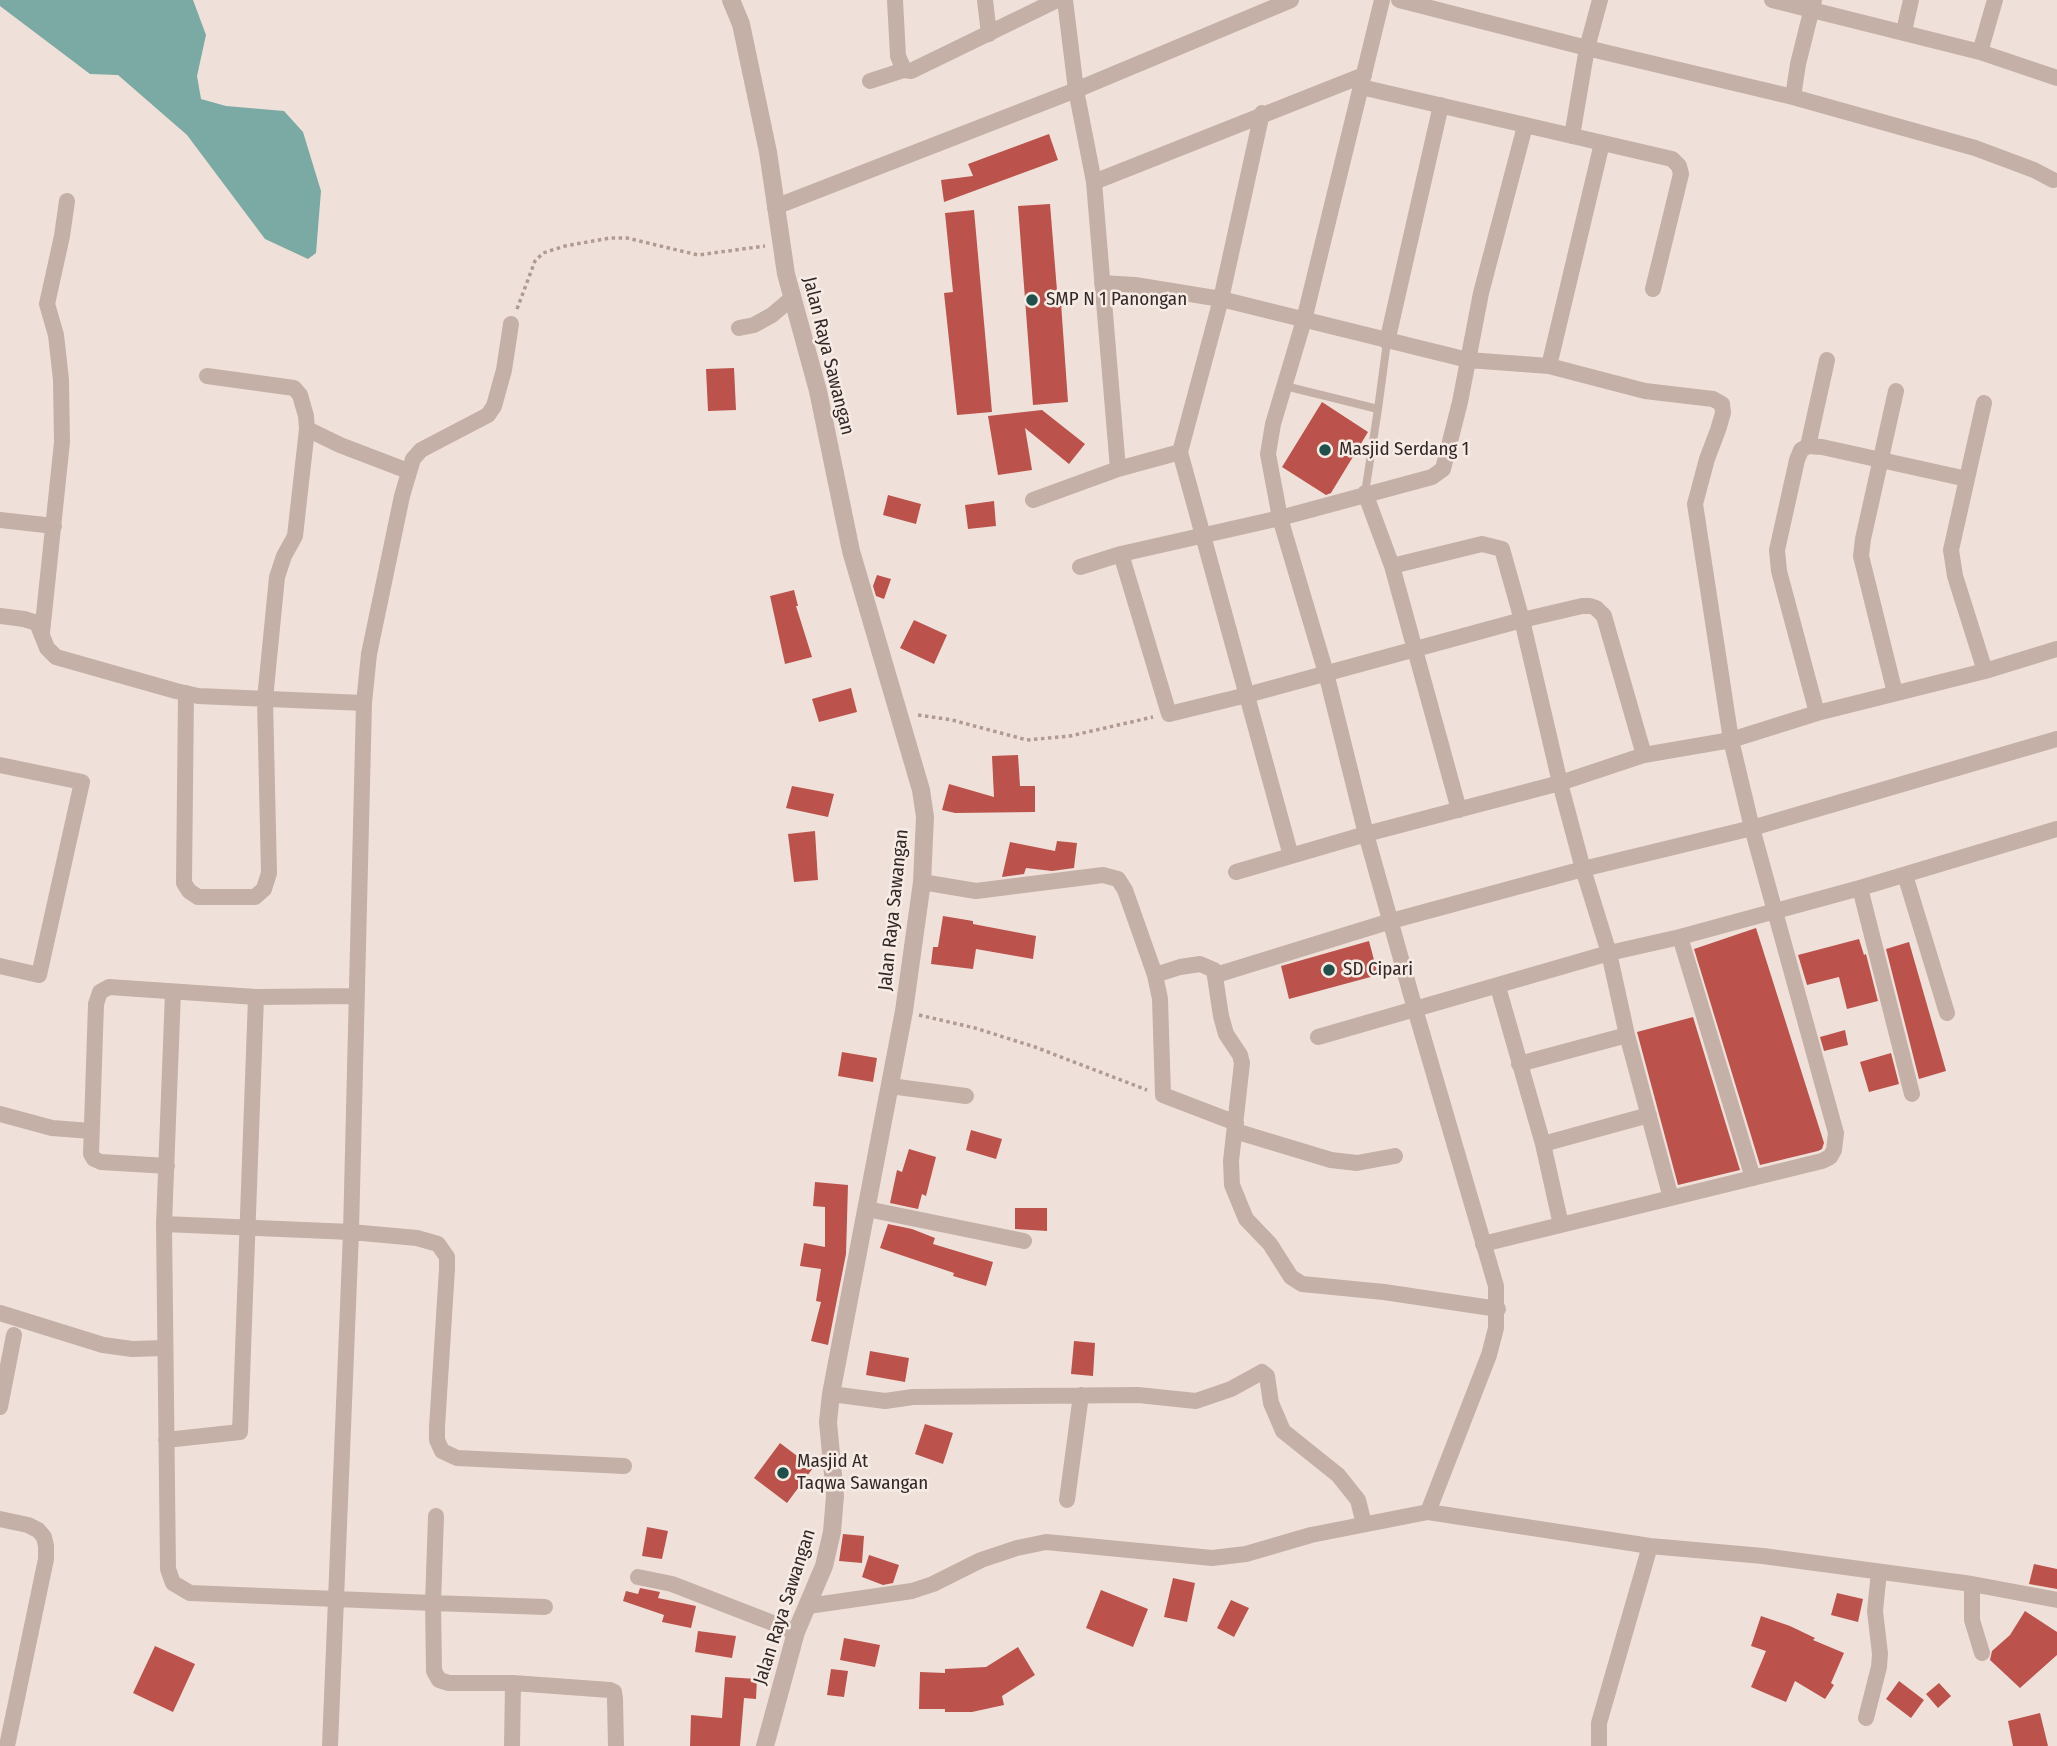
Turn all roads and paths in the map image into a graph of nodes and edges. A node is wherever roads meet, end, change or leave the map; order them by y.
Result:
1 (731, 0) edge
2 (895, 0) edge
3 (985, 0) edge
4 (1057, 0) edge
5 (1065, 0) edge
6 (1291, 0) edge
7 (1382, 0) edge
8 (1399, 0) edge
9 (1600, 0) edge
10 (1772, 0) edge
11 (1911, 0) edge
12 (1995, 0) edge
13 (1813, 5) edge
14 (1904, 31) junction
15 (989, 34) junction
16 (1587, 48) junction
17 (1980, 52) junction
18 (904, 70) junction
19 (2057, 78) edge
20 (870, 81) dead end
21 (1363, 81) junction
22 (1076, 90) junction
23 (1793, 97) junction
24 (1441, 105) junction
25 (1262, 113) junction
26 (1525, 125) junction
27 (1572, 136) junction
28 (1602, 143) junction
29 (2053, 180) dead end
30 (1094, 181) junction
31 (68, 201) dead end
32 (775, 207) junction
33 (780, 244) junction
34 (1102, 283) junction
35 (1653, 289) dead end
36 (792, 298) junction
37 (1221, 299) junction
38 (1304, 320) junction
39 (512, 324) joint
40 (739, 328) dead end
41 (1387, 342) junction
42 (1827, 359) dead end
43 (1468, 360) junction
44 (1549, 366) junction
45 (207, 376) dead end
46 (1285, 386) junction
47 (1896, 391) dead end
48 (1983, 403) dead end
49 (1378, 409) junction
50 (307, 429) junction
51 (1808, 446) junction
52 (1180, 452) junction
53 (1882, 460) junction
54 (1118, 469) junction
55 (408, 471) junction
56 (1967, 479) junction
57 (1365, 493) junction
58 (1033, 500) dead end
59 (1280, 518) junction
60 (0, 520) edge
61 (54, 526) junction
62 (1202, 536) junction
63 (1121, 554) junction
64 (1392, 566) junction
65 (1080, 567) dead end
66 (0, 615) edge
67 (1522, 620) junction
68 (42, 633) junction
69 (1414, 649) junction
70 (2057, 649) edge
71 (1985, 671) junction
72 (1326, 673) junction
73 (181, 692) junction
74 (1895, 693) junction
75 (1247, 695) junction
76 (265, 699) junction
77 (364, 703) junction
78 (897, 712) junction
79 (1817, 713) junction
80 (1169, 714) junction
81 (2057, 739) edge
82 (1731, 740) junction
83 (1644, 755) junction
84 (0, 765) edge
85 (1560, 782) junction
86 (1459, 810) junction
87 (1752, 828) junction
88 (2057, 829) edge
89 (1366, 834) junction
90 (1291, 856) junction
91 (1583, 869) junction
92 (1236, 872) dead end
93 (1905, 875) junction
94 (922, 882) junction
95 (1860, 888) junction
96 (1775, 910) junction
97 (1391, 921) junction
98 (1680, 937) junction
99 (1609, 953) junction
100 (0, 966) edge
101 (1155, 975) junction
102 (1216, 975) junction
103 (1498, 987) junction
104 (173, 992) junction
105 (356, 996) junction
106 (256, 997) junction
107 (1415, 1009) junction
108 (904, 1011) junction
109 (1947, 1013) dead end
110 (1627, 1035) junction
111 (1318, 1037) dead end
112 (1519, 1064) junction
113 (890, 1086) junction
114 (1912, 1094) dead end
115 (1163, 1095) junction
116 (966, 1096) dead end
117 (0, 1114) edge
118 (1649, 1115) junction
119 (1235, 1127) junction
120 (91, 1131) junction
121 (1543, 1144) junction
122 (1395, 1156) dead end
123 (167, 1166) junction
124 (1753, 1178) junction
125 (1671, 1198) junction
126 (867, 1209) junction
127 (164, 1224) junction
128 (248, 1226) junction
129 (1562, 1226) junction
130 (351, 1232) junction
131 (1024, 1241) dead end
132 (1483, 1244) junction
133 (1498, 1309) junction
134 (0, 1313) edge
135 (14, 1335) dead end
136 (164, 1348) junction
137 (831, 1394) junction
138 (1082, 1395) junction
139 (0, 1408) edge
140 (166, 1440) junction
141 (624, 1466) dead end
142 (1067, 1500) dead end
143 (1428, 1513) junction
144 (436, 1516) dead end
145 (0, 1519) edge
146 (1364, 1524) junction
147 (1650, 1546) junction
148 (1879, 1572) junction
149 (638, 1577) dead end
150 (1972, 1584) junction
151 (337, 1599) junction
152 (2057, 1601) edge
153 (433, 1603) junction
154 (545, 1606) dead end
155 (808, 1606) junction
156 (796, 1632) junction
157 (1982, 1653) dead end
158 (513, 1683) junction
159 (1866, 1718) dead end
160 (7, 1746) edge
161 (330, 1746) edge
162 (512, 1746) edge
163 (616, 1746) edge
164 (765, 1746) edge
165 (1599, 1746) edge

1 - 32 street, Jalan Raya Sawangan
2 - 18 street
3 - 15 street
4 - 15 street
5 - 22 street
6 - 22 street
7 - 21 street
8 - 16 street
9 - 16 street
10 - 13 street
11 - 14 street
12 - 17 street
13 - 14 street
13 - 23 street
14 - 17 street
15 - 18 street
16 - 23 street
16 - 27 street
17 - 19 street
18 - 20 street
21 - 24 street
21 - 25 street
21 - 38 street
22 - 30 street
22 - 32 street
23 - 29 street
24 - 26 street
24 - 41 street
25 - 30 street
25 - 37 street
26 - 27 street
26 - 43 street
27 - 28 street
28 - 35 street
28 - 44 street
30 - 34 street
31 - 61 street
32 - 33 street, Jalan Raya Sawangan
33 - 36 street, Jalan Raya Sawangan
33 - 39 path
34 - 37 street
34 - 54 street
36 - 40 street
36 - 78 street, Jalan Raya Sawangan
37 - 38 street
37 - 52 street
38 - 41 street
38 - 46 street
39 - 55 street
41 - 43 street
41 - 49 lane
42 - 51 street
43 - 44 street
43 - 57 street
44 - 82 street
45 - 50 street
46 - 49 lane
46 - 59 street
47 - 53 street
48 - 56 street
49 - 57 lane
50 - 55 street
50 - 76 street
51 - 53 street
51 - 79 street
52 - 54 street
52 - 62 street
53 - 56 street
53 - 74 street
54 - 58 street
55 - 77 street
56 - 71 street
57 - 59 street
57 - 64 street
59 - 62 street
59 - 72 street
60 - 61 street
61 - 68 street
62 - 63 street
62 - 75 street
63 - 65 street
63 - 80 street
64 - 67 street
64 - 69 street
66 - 68 street
67 - 69 street
67 - 83 street
67 - 85 street
68 - 73 street
69 - 72 street
69 - 86 street
70 - 71 street
71 - 74 street
72 - 75 street
72 - 89 street
73 - 76 street
73 - 76 street
74 - 79 street
75 - 80 street
75 - 90 street
76 - 77 street
77 - 105 street
78 - 80 path
78 - 94 street, Jalan Raya Sawangan
79 - 82 street
81 - 87 street
82 - 83 street
82 - 87 street
83 - 85 street
84 - 100 street
85 - 86 street
85 - 91 street
86 - 89 street
87 - 91 street
87 - 96 street
88 - 93 street
89 - 90 street
89 - 97 street
90 - 92 street
91 - 97 street
91 - 99 street
93 - 95 street
93 - 109 street
94 - 101 street
94 - 108 street, Jalan Raya Sawangan
95 - 96 street
95 - 114 street
96 - 98 street
96 - 124 street
97 - 102 street
97 - 107 street
98 - 99 street
98 - 124 street
99 - 103 street
99 - 110 street
101 - 102 street
101 - 115 street
102 - 119 street
103 - 107 street
103 - 112 street
104 - 106 street
104 - 120 street
104 - 123 street
105 - 106 street
105 - 130 street
106 - 128 street
107 - 111 street
107 - 132 street
108 - 113 street, Jalan Raya Sawangan
108 - 115 path
110 - 112 street
110 - 118 street
112 - 121 street
113 - 116 street
113 - 126 street, Jalan Raya Sawangan
115 - 119 street
117 - 120 street
118 - 121 street
118 - 125 street
119 - 122 street
119 - 133 street
120 - 123 street
121 - 129 street
123 - 127 street
124 - 125 street
125 - 129 street
126 - 131 street
126 - 137 street, Jalan Raya Sawangan
127 - 128 street
127 - 136 street
128 - 130 street
128 - 140 street
129 - 132 street
130 - 141 street
130 - 151 street
132 - 133 street
133 - 143 street
134 - 136 street
135 - 139 street
136 - 140 street
137 - 138 street
137 - 155 street, Jalan Raya Sawangan
138 - 142 street
138 - 146 street
140 - 151 street
143 - 146 street
143 - 147 street
144 - 153 street
145 - 160 street
146 - 155 street
147 - 148 street
147 - 165 street
148 - 150 street
148 - 159 street
149 - 156 street
150 - 152 street
150 - 157 street
151 - 153 street
151 - 161 street
153 - 154 street
153 - 158 street
155 - 156 street, Jalan Raya Sawangan
156 - 164 street, Jalan Raya Sawangan
158 - 162 street
158 - 163 street

